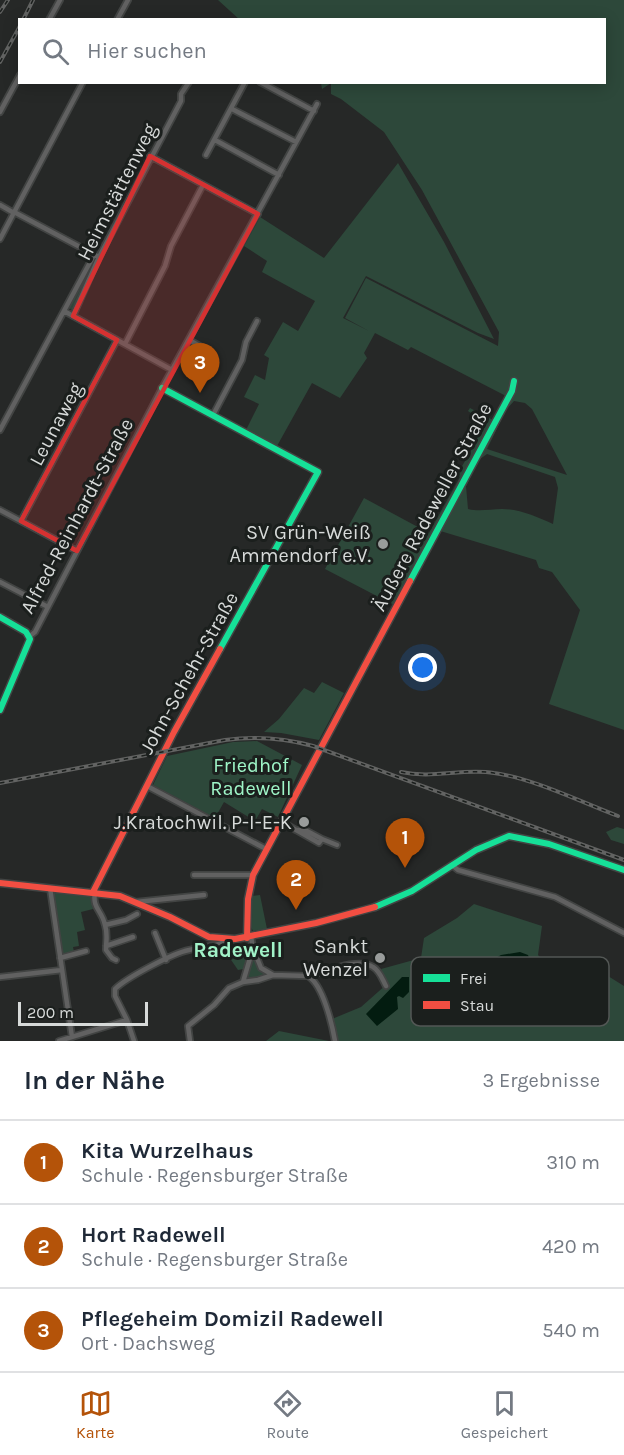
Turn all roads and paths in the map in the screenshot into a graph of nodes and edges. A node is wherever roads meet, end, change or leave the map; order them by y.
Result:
1 (60, 0) edge
2 (128, 0) edge
3 (50, 18) edge
4 (118, 18) edge
5 (18, 79) edge
6 (82, 84) edge
7 (188, 84) edge
8 (244, 84) edge
9 (264, 84) edge
10 (317, 104) dead end
11 (232, 109) junction
12 (314, 111) junction
13 (0, 112) edge
14 (215, 140) junction
15 (296, 142) junction
16 (206, 155) dead end
17 (150, 156) junction
18 (279, 175) junction
19 (204, 185) junction
20 (0, 205) edge
21 (14, 212) junction
22 (258, 214) junction
23 (0, 239) edge
24 (97, 256) junction
25 (64, 311) junction
26 (73, 316) junction
27 (257, 321) dead end
28 (117, 340) junction
29 (189, 340) junction
30 (125, 344) junction
31 (204, 361) dead end
32 (172, 370) junction
33 (514, 381) dead end
34 (162, 388) junction
35 (213, 415) junction
36 (0, 430) edge
37 (0, 510) edge
38 (21, 521) junction
39 (76, 550) junction
40 (0, 582) edge
41 (48, 607) junction
42 (0, 618) edge
43 (30, 636) junction
44 (0, 710) edge
45 (147, 786) junction
46 (282, 822) junction
47 (337, 845) dead end
48 (266, 849) junction
49 (452, 865) junction
50 (624, 870) edge
51 (194, 875) dead end
52 (253, 875) junction
53 (0, 883) edge
54 (50, 888) junction
55 (94, 892) junction
56 (204, 895) dead end
57 (136, 902) junction
58 (137, 914) dead end
59 (105, 925) junction
60 (155, 933) dead end
61 (624, 933) edge
62 (132, 938) dead end
63 (249, 938) junction
64 (223, 939) junction
65 (106, 946) junction
66 (253, 948) junction
67 (86, 951) dead end
68 (60, 958) junction
69 (116, 960) dead end
70 (166, 960) junction
71 (62, 970) junction
72 (273, 975) junction
73 (308, 976) junction
74 (0, 977) edge
75 (243, 982) junction
76 (386, 986) dead end
77 (128, 1020) junction
78 (72, 1037) junction
79 (58, 1041) edge
80 (134, 1041) edge
81 (190, 1041) edge
82 (335, 1041) edge

1 - 3 street
2 - 4 street
5 - 13 street
6 - 21 street
7 - 17 street, Heimstättenweg
8 - 11 street
9 - 12 street
10 - 12 street, Alfred-Reinhardt-Straße
11 - 14 street
11 - 15 street
12 - 15 street, Alfred-Reinhardt-Straße
14 - 16 street
14 - 18 street
15 - 18 street, Alfred-Reinhardt-Straße
17 - 19 street
17 - 24 street, Heimstättenweg
18 - 22 street, Alfred-Reinhardt-Straße
19 - 22 street
19 - 30 street
20 - 21 street
21 - 23 street
21 - 24 street
22 - 29 street, Alfred-Reinhardt-Straße
24 - 25 street, Heimstättenweg
24 - 26 street, Heimstättenweg
25 - 26 street
25 - 36 street, Heimstättenweg
26 - 28 street
27 - 35 street
28 - 30 street
28 - 38 street, Leunaweg
29 - 31 street
29 - 32 street, Alfred-Reinhardt-Straße
30 - 32 street
32 - 34 street, Alfred-Reinhardt-Straße
33 - 46 street, Äußere Radeweller Straße
34 - 35 street
34 - 39 street, Alfred-Reinhardt-Straße
35 - 45 street, John-Schehr-Straße
37 - 38 street
38 - 39 street
39 - 41 street, Alfred-Reinhardt-Straße
40 - 41 street
41 - 43 street, Alfred-Reinhardt-Straße
42 - 43 street
43 - 44 street, Alfred-Reinhardt-Straße
45 - 48 street
45 - 55 street, John-Schehr-Straße
46 - 47 street
46 - 48 street, Äußere Radeweller Straße
48 - 52 street, Äußere Radeweller Straße
49 - 50 street
49 - 61 street
49 - 63 street
51 - 52 street
52 - 63 street, Äußere Radeweller Straße
53 - 54 street
54 - 55 street
54 - 68 street
55 - 57 street
55 - 59 street
56 - 57 street
57 - 64 street
58 - 59 street
59 - 65 street
60 - 70 street
62 - 65 street
63 - 64 street
63 - 66 street
64 - 70 street
65 - 69 street
66 - 72 street
66 - 75 street
67 - 68 street
68 - 71 street
70 - 77 street
71 - 74 street
71 - 78 street
72 - 73 street
72 - 75 street
73 - 76 street
73 - 82 street
75 - 81 street
77 - 78 street
77 - 80 street
78 - 79 street

